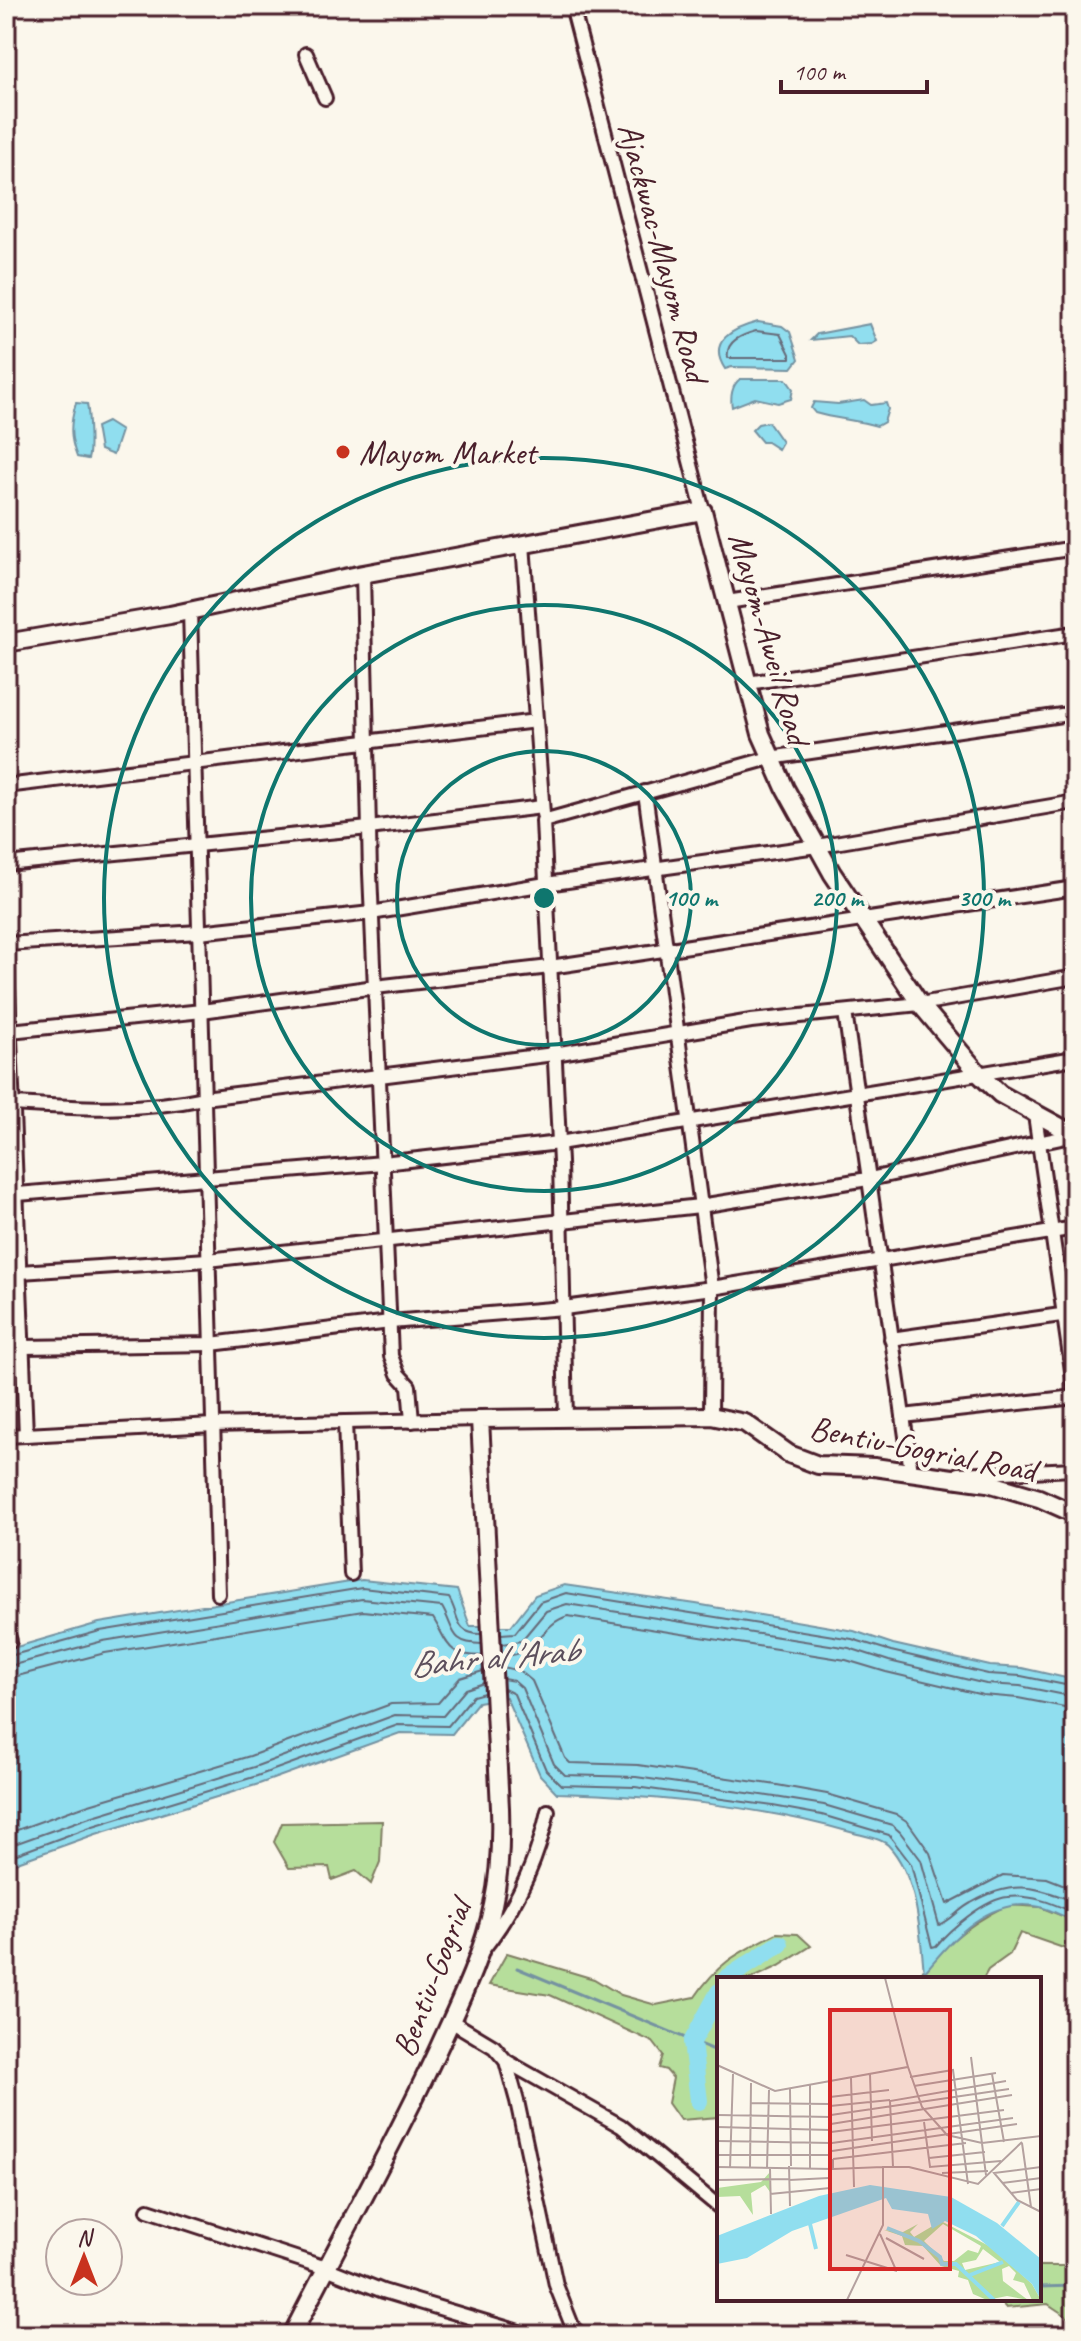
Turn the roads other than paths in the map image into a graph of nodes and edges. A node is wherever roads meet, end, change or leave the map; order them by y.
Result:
1 (572, 6) edge
2 (306, 54) dead end
3 (325, 98) dead end
4 (703, 511) junction
5 (523, 544) junction
6 (1075, 548) edge
7 (363, 574) junction
8 (727, 602) junction
9 (190, 611) junction
10 (1075, 633) edge
11 (6, 643) edge
12 (748, 683) junction
13 (1075, 713) edge
14 (536, 721) junction
15 (367, 742) junction
16 (770, 758) junction
17 (195, 763) junction
18 (6, 786) edge
19 (645, 792) junction
20 (1075, 802) edge
21 (542, 807) junction
22 (543, 821) junction
23 (369, 828) junction
24 (197, 843) junction
25 (817, 846) junction
26 (6, 864) edge
27 (655, 870) junction
28 (546, 884) junction
29 (1075, 888) edge
30 (371, 913) junction
31 (864, 922) junction
32 (199, 932) junction
33 (6, 938) edge
34 (6, 944) edge
35 (666, 950) junction
36 (6, 965) edge
37 (550, 967) junction
38 (1075, 977) edge
39 (375, 987) junction
40 (920, 1004) junction
41 (202, 1011) junction
42 (845, 1012) junction
43 (10, 1031) junction
44 (677, 1033) junction
45 (554, 1054) junction
46 (1075, 1058) edge
47 (979, 1074) junction
48 (379, 1078) junction
49 (9, 1081) edge
50 (857, 1095) junction
51 (204, 1098) junction
52 (13, 1104) junction
53 (1035, 1115) junction
54 (689, 1123) junction
55 (1075, 1135) edge
56 (1039, 1142) junction
57 (559, 1143) junction
58 (383, 1163) junction
59 (206, 1178) junction
60 (868, 1179) junction
61 (11, 1195) edge
62 (700, 1206) junction
63 (561, 1222) junction
64 (1075, 1228) edge
65 (1052, 1232) junction
66 (386, 1242) junction
67 (208, 1260) junction
68 (880, 1260) junction
69 (20, 1272) junction
70 (712, 1288) junction
71 (6, 1308) edge
72 (21, 1308) junction
73 (564, 1308) junction
74 (1070, 1314) edge
75 (390, 1322) junction
76 (891, 1339) junction
77 (211, 1344) junction
78 (23, 1347) junction
79 (1075, 1394) edge
80 (711, 1416) junction
81 (903, 1416) junction
82 (566, 1418) junction
83 (480, 1419) junction
84 (412, 1421) junction
85 (345, 1422) junction
86 (213, 1425) junction
87 (26, 1435) junction
88 (6, 1436) edge
89 (1075, 1469) edge
90 (911, 1471) junction
91 (934, 1475) junction
92 (1075, 1514) edge
93 (351, 1574) dead end
94 (218, 1594) dead end
95 (548, 1811) dead end
96 (479, 1954) junction
97 (451, 2021) junction
98 (506, 2061) junction
99 (717, 2205) edge
100 (148, 2210) dead end
101 (326, 2268) junction
102 (292, 2335) edge
103 (529, 2335) edge
104 (581, 2335) edge

1 - 4 street, Ajackwac-Mayom Road
2 - 3 street
4 - 5 main road, Mayom-Aweil Road
4 - 8 main road, Mayom-Aweil Road
5 - 7 main road, Mayom-Aweil Road
5 - 14 street
6 - 8 street
7 - 9 main road, Mayom-Aweil Road
7 - 15 street
8 - 12 main road, Mayom-Aweil Road
9 - 11 main road, Mayom-Aweil Road
9 - 17 street
10 - 12 street
12 - 16 main road, Mayom-Aweil Road
13 - 16 street
14 - 15 street
14 - 21 street
15 - 17 street
15 - 23 street
16 - 19 street
16 - 25 main road, Mayom-Aweil Road
17 - 18 street
17 - 24 street
19 - 22 street
19 - 27 street
20 - 25 street
21 - 22 street
21 - 23 street
22 - 28 street
23 - 24 street
23 - 30 street
24 - 26 street
24 - 32 street
25 - 27 street
25 - 31 main road, Mayom-Aweil Road
27 - 28 street
27 - 35 street
28 - 30 street
28 - 37 street
29 - 31 street
30 - 32 street
30 - 39 street
31 - 35 street
31 - 40 main road, Mayom-Aweil Road
32 - 34 street
32 - 41 street
33 - 34 street
34 - 36 street
35 - 37 street
35 - 44 street
36 - 43 street
37 - 39 street
37 - 45 street
38 - 40 street
39 - 41 street
39 - 48 street
40 - 42 street
40 - 47 main road, Mayom-Aweil Road
41 - 43 street
41 - 51 street
42 - 44 street
42 - 50 street
43 - 49 street
44 - 45 street
44 - 54 street
45 - 48 street
45 - 57 street
46 - 47 street
47 - 50 street
47 - 53 main road, Mayom-Aweil Road
48 - 51 street
48 - 58 street
49 - 52 street
50 - 54 street
50 - 60 street
51 - 52 street
51 - 59 street
52 - 61 street
53 - 55 main road, Mayom-Aweil Road
53 - 56 street
54 - 57 street
54 - 62 street
55 - 56 street
56 - 60 street
56 - 65 street
57 - 58 street
57 - 63 street
58 - 59 street
58 - 66 street
59 - 61 street
59 - 67 street
60 - 62 street
60 - 68 street
61 - 69 street
62 - 63 street
62 - 70 street
63 - 66 street
63 - 73 street
64 - 65 street
65 - 68 street
65 - 74 street
66 - 67 street
66 - 75 street
67 - 69 street
67 - 77 street
68 - 70 street
68 - 76 street
69 - 72 street
70 - 73 street
70 - 80 street
71 - 72 street
72 - 78 street
73 - 75 street
73 - 82 street
74 - 76 street
74 - 79 street
75 - 77 street
75 - 84 street
76 - 81 street
77 - 78 street
77 - 86 street
78 - 87 street
79 - 81 street
80 - 82 main road, Bentiu-Gogrial Road
80 - 90 main road, Bentiu-Gogrial Road
81 - 90 street
82 - 83 main road, Bentiu-Gogrial Road
83 - 84 street
83 - 96 main road, Bentiu-Gogrial
84 - 85 street
85 - 86 street
85 - 93 street
86 - 87 street
86 - 94 street
87 - 88 street
89 - 91 street
90 - 91 main road, Bentiu-Gogrial Road
91 - 92 main road, Bentiu-Gogrial Road
95 - 96 street
96 - 97 main road, Bentiu-Gogrial
97 - 98 street
97 - 101 main road, Bentiu-Gogrial
98 - 99 street
98 - 104 street
100 - 101 street
101 - 102 main road, Bentiu-Gogrial
101 - 103 street

